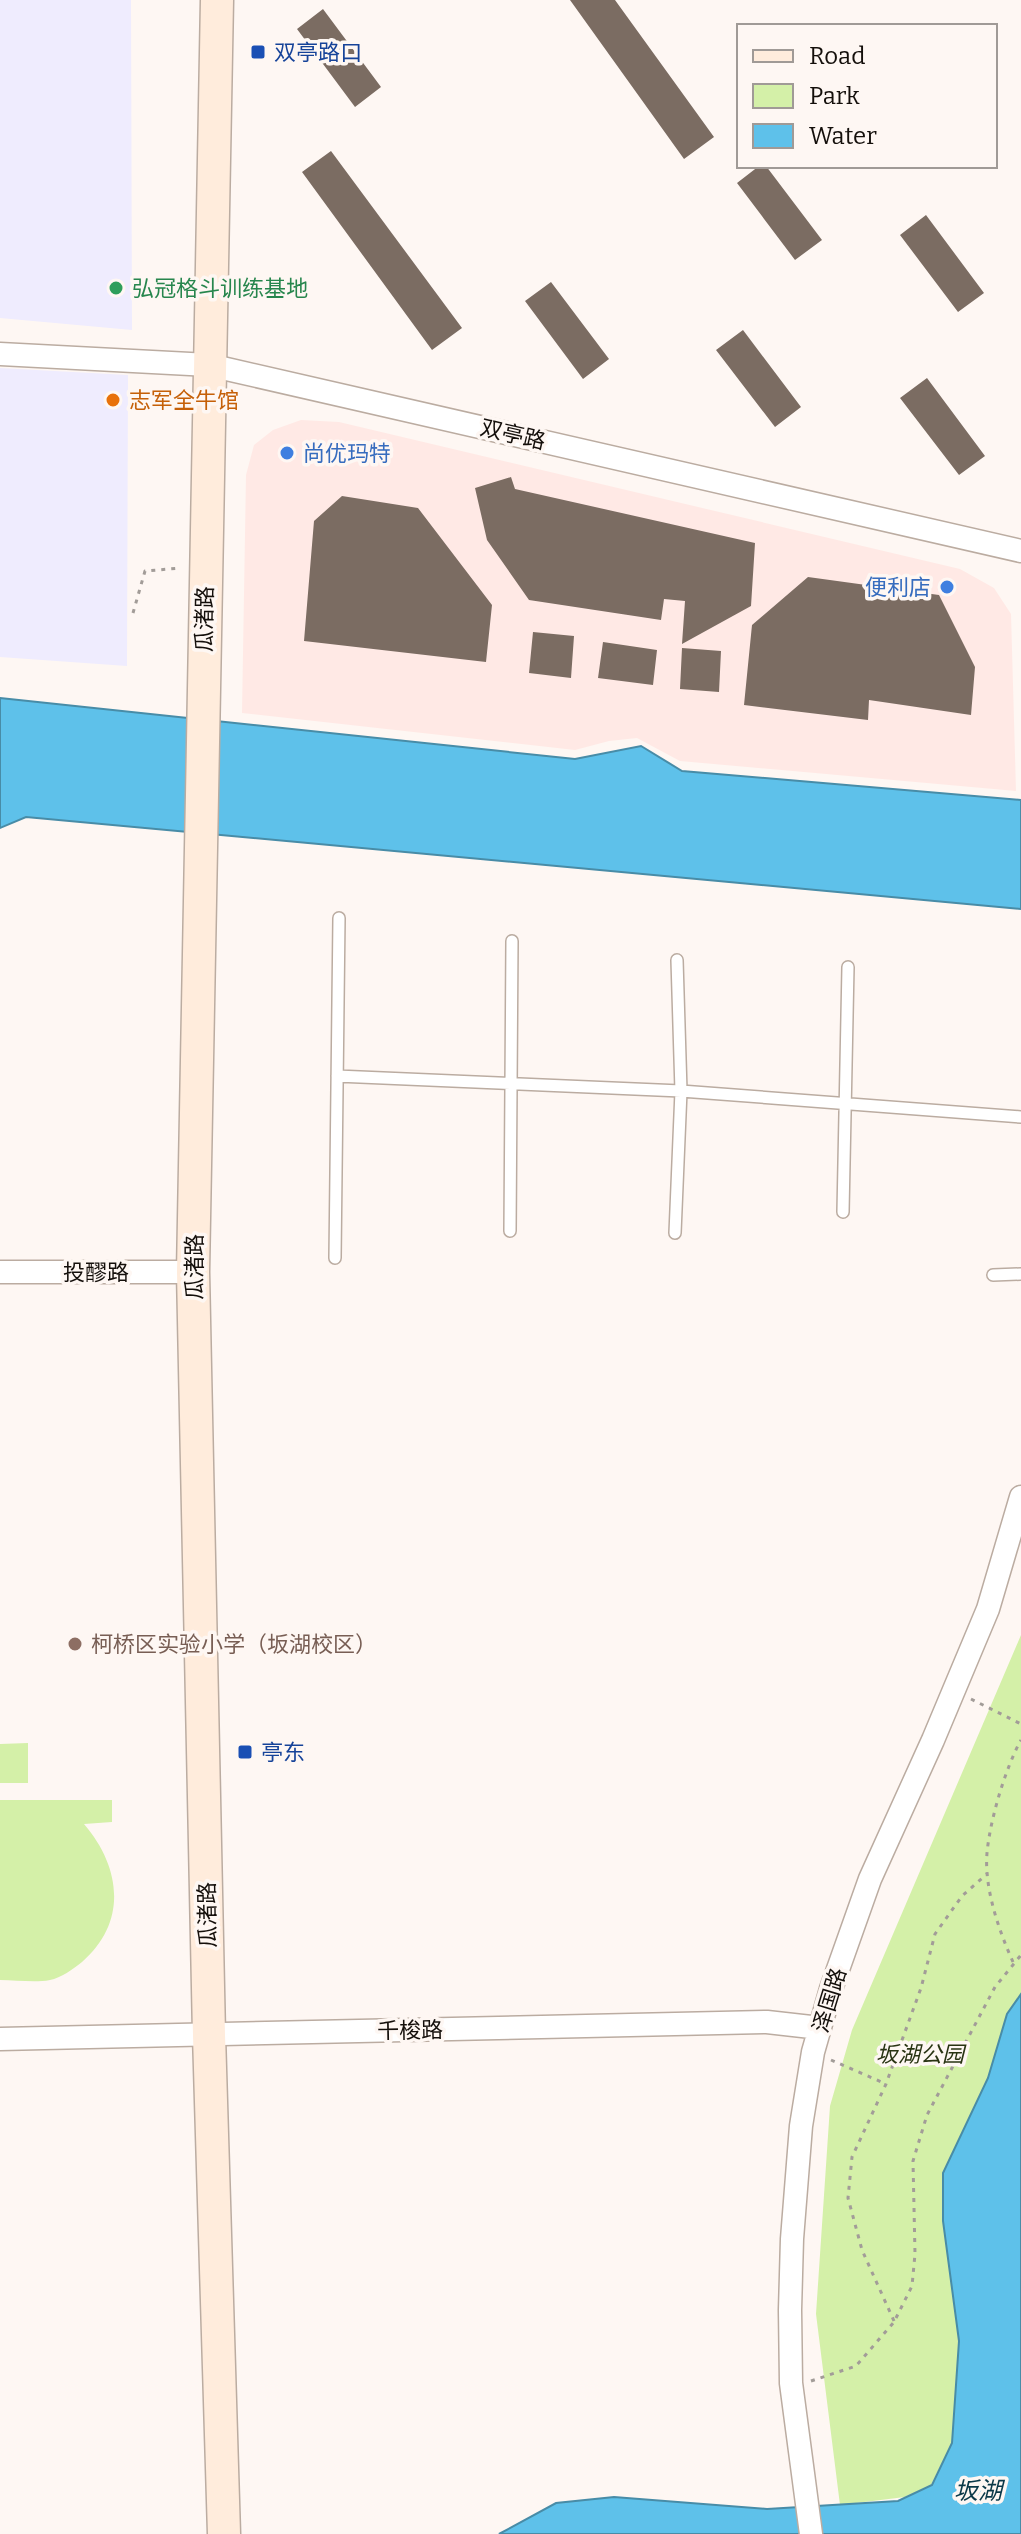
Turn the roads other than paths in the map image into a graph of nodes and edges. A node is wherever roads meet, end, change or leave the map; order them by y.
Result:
1 (217, 0) edge
2 (0, 354) edge
3 (209, 365) junction
4 (1021, 551) edge
5 (339, 918) dead end
6 (512, 941) dead end
7 (677, 960) dead end
8 (848, 967) dead end
9 (337, 1076) junction
10 (510, 1083) junction
11 (681, 1091) junction
12 (844, 1104) junction
13 (1021, 1117) edge
14 (843, 1212) dead end
15 (510, 1231) dead end
16 (675, 1233) dead end
17 (335, 1258) dead end
18 (0, 1272) edge
19 (193, 1272) junction
20 (1021, 1274) edge
21 (993, 1275) dead end
22 (1021, 1497) edge
23 (820, 2028) junction
24 (209, 2035) junction
25 (0, 2039) edge
26 (224, 2534) edge
27 (811, 2534) edge

1 - 3 street, 瓜渚路
2 - 3 street, 双亭路
3 - 4 street, 双亭路
3 - 19 street, 瓜渚路
5 - 9 lane
6 - 10 lane
7 - 11 lane
8 - 12 lane
9 - 10 lane
9 - 17 lane
10 - 11 lane
10 - 15 lane
11 - 12 lane
11 - 16 lane
12 - 13 lane
12 - 14 lane
18 - 19 street, 投醪路
19 - 24 street, 瓜渚路
20 - 21 lane
22 - 23 street, 泽国路
23 - 24 street, 千梭路
23 - 27 street, 泽国路
24 - 25 street, 千梭路
24 - 26 street, 瓜渚路

